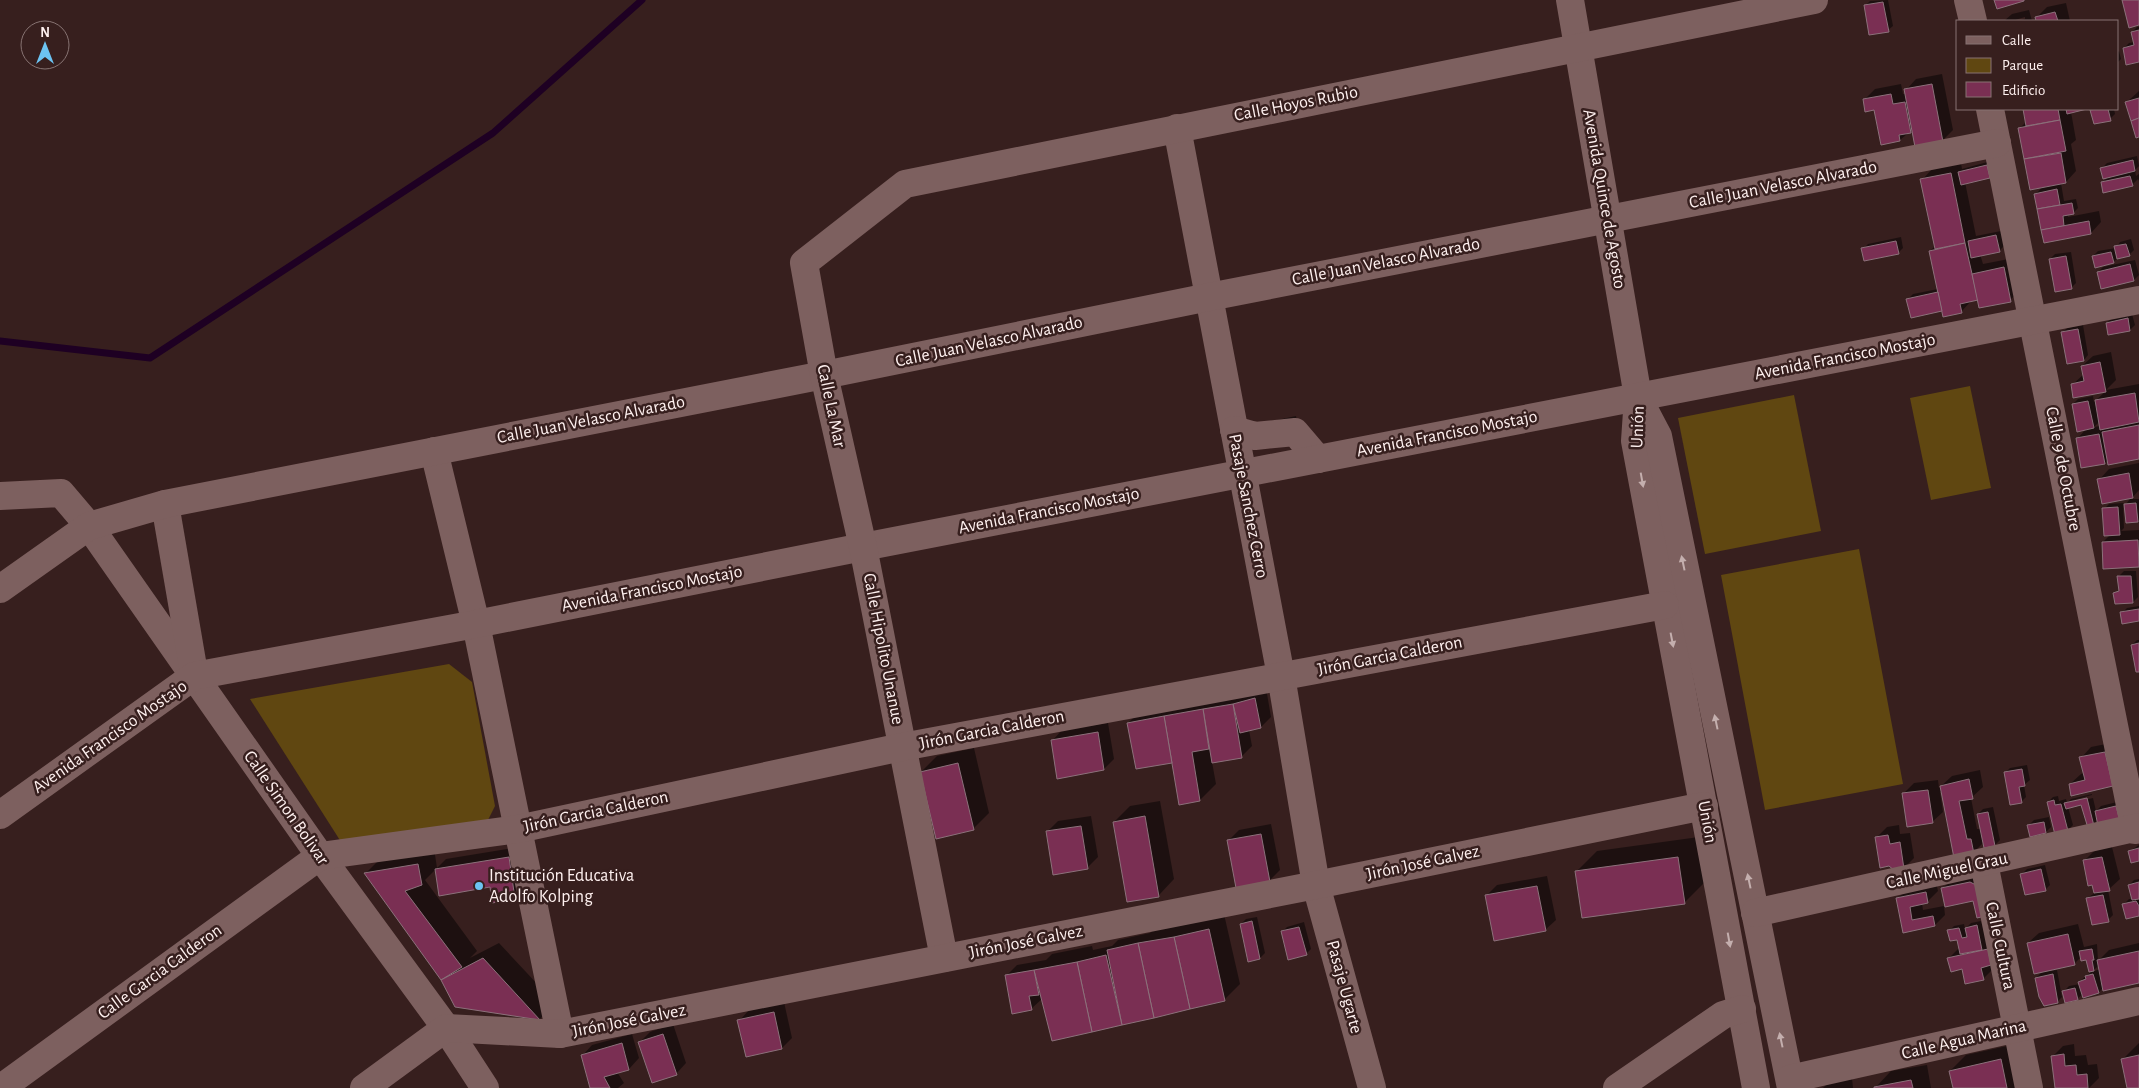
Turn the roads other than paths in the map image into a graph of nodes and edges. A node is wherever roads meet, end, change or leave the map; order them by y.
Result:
1 (1570, 0) edge
2 (1814, 0) edge
3 (1968, 0) edge
4 (1973, 20) edge
5 (1578, 47) junction
6 (1990, 110) edge
7 (1177, 128) junction
8 (1997, 143) junction
9 (1608, 219) junction
10 (804, 263) joint
11 (1209, 297) junction
12 (2139, 300) edge
13 (2033, 321) junction
14 (824, 375) junction
15 (1638, 397) junction
16 (1234, 430) junction
17 (434, 451) junction
18 (1318, 459) junction
19 (1242, 474) junction
20 (0, 496) edge
21 (165, 504) junction
22 (89, 526) junction
23 (863, 547) junction
24 (0, 589) edge
25 (1665, 605) junction
26 (476, 624) junction
27 (194, 676) junction
28 (1280, 676) junction
29 (902, 747) junction
30 (1704, 806) junction
31 (0, 815) edge
32 (2137, 828) edge
33 (518, 829) junction
34 (320, 856) junction
35 (1984, 863) junction
36 (1316, 885) junction
37 (1755, 913) junction
38 (944, 958) junction
39 (2139, 1001) edge
40 (1742, 1008) junction
41 (446, 1028) junction
42 (2017, 1028) junction
43 (560, 1034) junction
44 (5, 1083) edge
45 (1790, 1084) edge
46 (364, 1088) edge
47 (485, 1088) edge
48 (1372, 1088) edge
49 (1617, 1088) edge
50 (1756, 1088) edge
51 (2029, 1088) edge

1 - 5 street, Avenida Quince de Agosto
2 - 5 street, Calle Hoyos Rubio
3 - 4 street
5 - 7 street, Calle Hoyos Rubio
5 - 9 street, Avenida Quince de Agosto
6 - 8 street, Calle 9 de Octubre
7 - 10 street, Calle Hoyos Rubio
7 - 11 street, Pasaje Sanchez Cerro
8 - 9 street, Calle Juan Velasco Alvarado
8 - 13 street, Calle 9 de Octubre
9 - 11 street, Calle Juan Velasco Alvarado
9 - 15 street, Avenida Quince de Agosto
10 - 14 street, Calle La Mar
11 - 14 street, Calle Juan Velasco Alvarado
11 - 16 street, Pasaje Sanchez Cerro
12 - 13 street, Avenida Francisco Mostajo
13 - 15 street, Avenida Francisco Mostajo
13 - 32 street, Calle 9 de Octubre
14 - 17 street, Calle Juan Velasco Alvarado
14 - 23 street, Calle La Mar
15 - 18 street, Avenida Francisco Mostajo
15 -> 25 street, Unión
37 -> 15 street, Unión
16 - 18 street
16 - 19 street, Pasaje Sanchez Cerro
17 - 21 street, Calle Juan Velasco Alvarado
17 - 26 street
18 - 19 street, Avenida Francisco Mostajo
19 - 23 street, Avenida Francisco Mostajo
19 - 28 street, Pasaje Sanchez Cerro
20 - 22 street, Calle Simon Bolivar
21 - 22 street, Calle Juan Velasco Alvarado
21 - 27 street
22 - 24 street, Calle Juan Velasco Alvarado
22 - 27 street, Calle Simon Bolivar
23 - 26 street, Avenida Francisco Mostajo
23 - 29 street, Calle Hipolito Unanue
25 - 28 street, Jirón Garcia Calderon
25 -> 30 street, Unión
26 - 27 street, Avenida Francisco Mostajo
26 - 33 street
27 - 31 street, Avenida Francisco Mostajo
27 - 34 street, Calle Simon Bolivar
28 - 29 street, Jirón Garcia Calderon
28 - 36 street, Pasaje Sanchez Cerro
29 - 33 street, Jirón Garcia Calderon
29 - 38 street, Calle Hipolito Unanue
30 - 36 street, Jirón José Galvez
30 -> 40 street, Unión
32 - 35 street, Calle Miguel Grau
33 - 34 street, Jirón Garcia Calderon
33 - 43 street
34 - 41 street, Calle Simon Bolivar
34 - 44 street, Calle Garcia Calderon
35 - 37 street, Calle Miguel Grau
35 - 42 street, Calle Cultura
36 - 38 street, Jirón José Galvez
36 - 48 street, Pasaje Ugarte
45 -> 37 street, Unión
38 - 43 street, Jirón José Galvez
39 - 42 street, Calle Agua Marina
40 - 49 street
40 - 50 street, Unión
41 - 43 street, Jirón José Galvez
41 - 46 street
41 - 47 street, Calle Simon Bolivar
42 - 45 street, Calle Agua Marina
42 - 51 street, Calle Cultura

